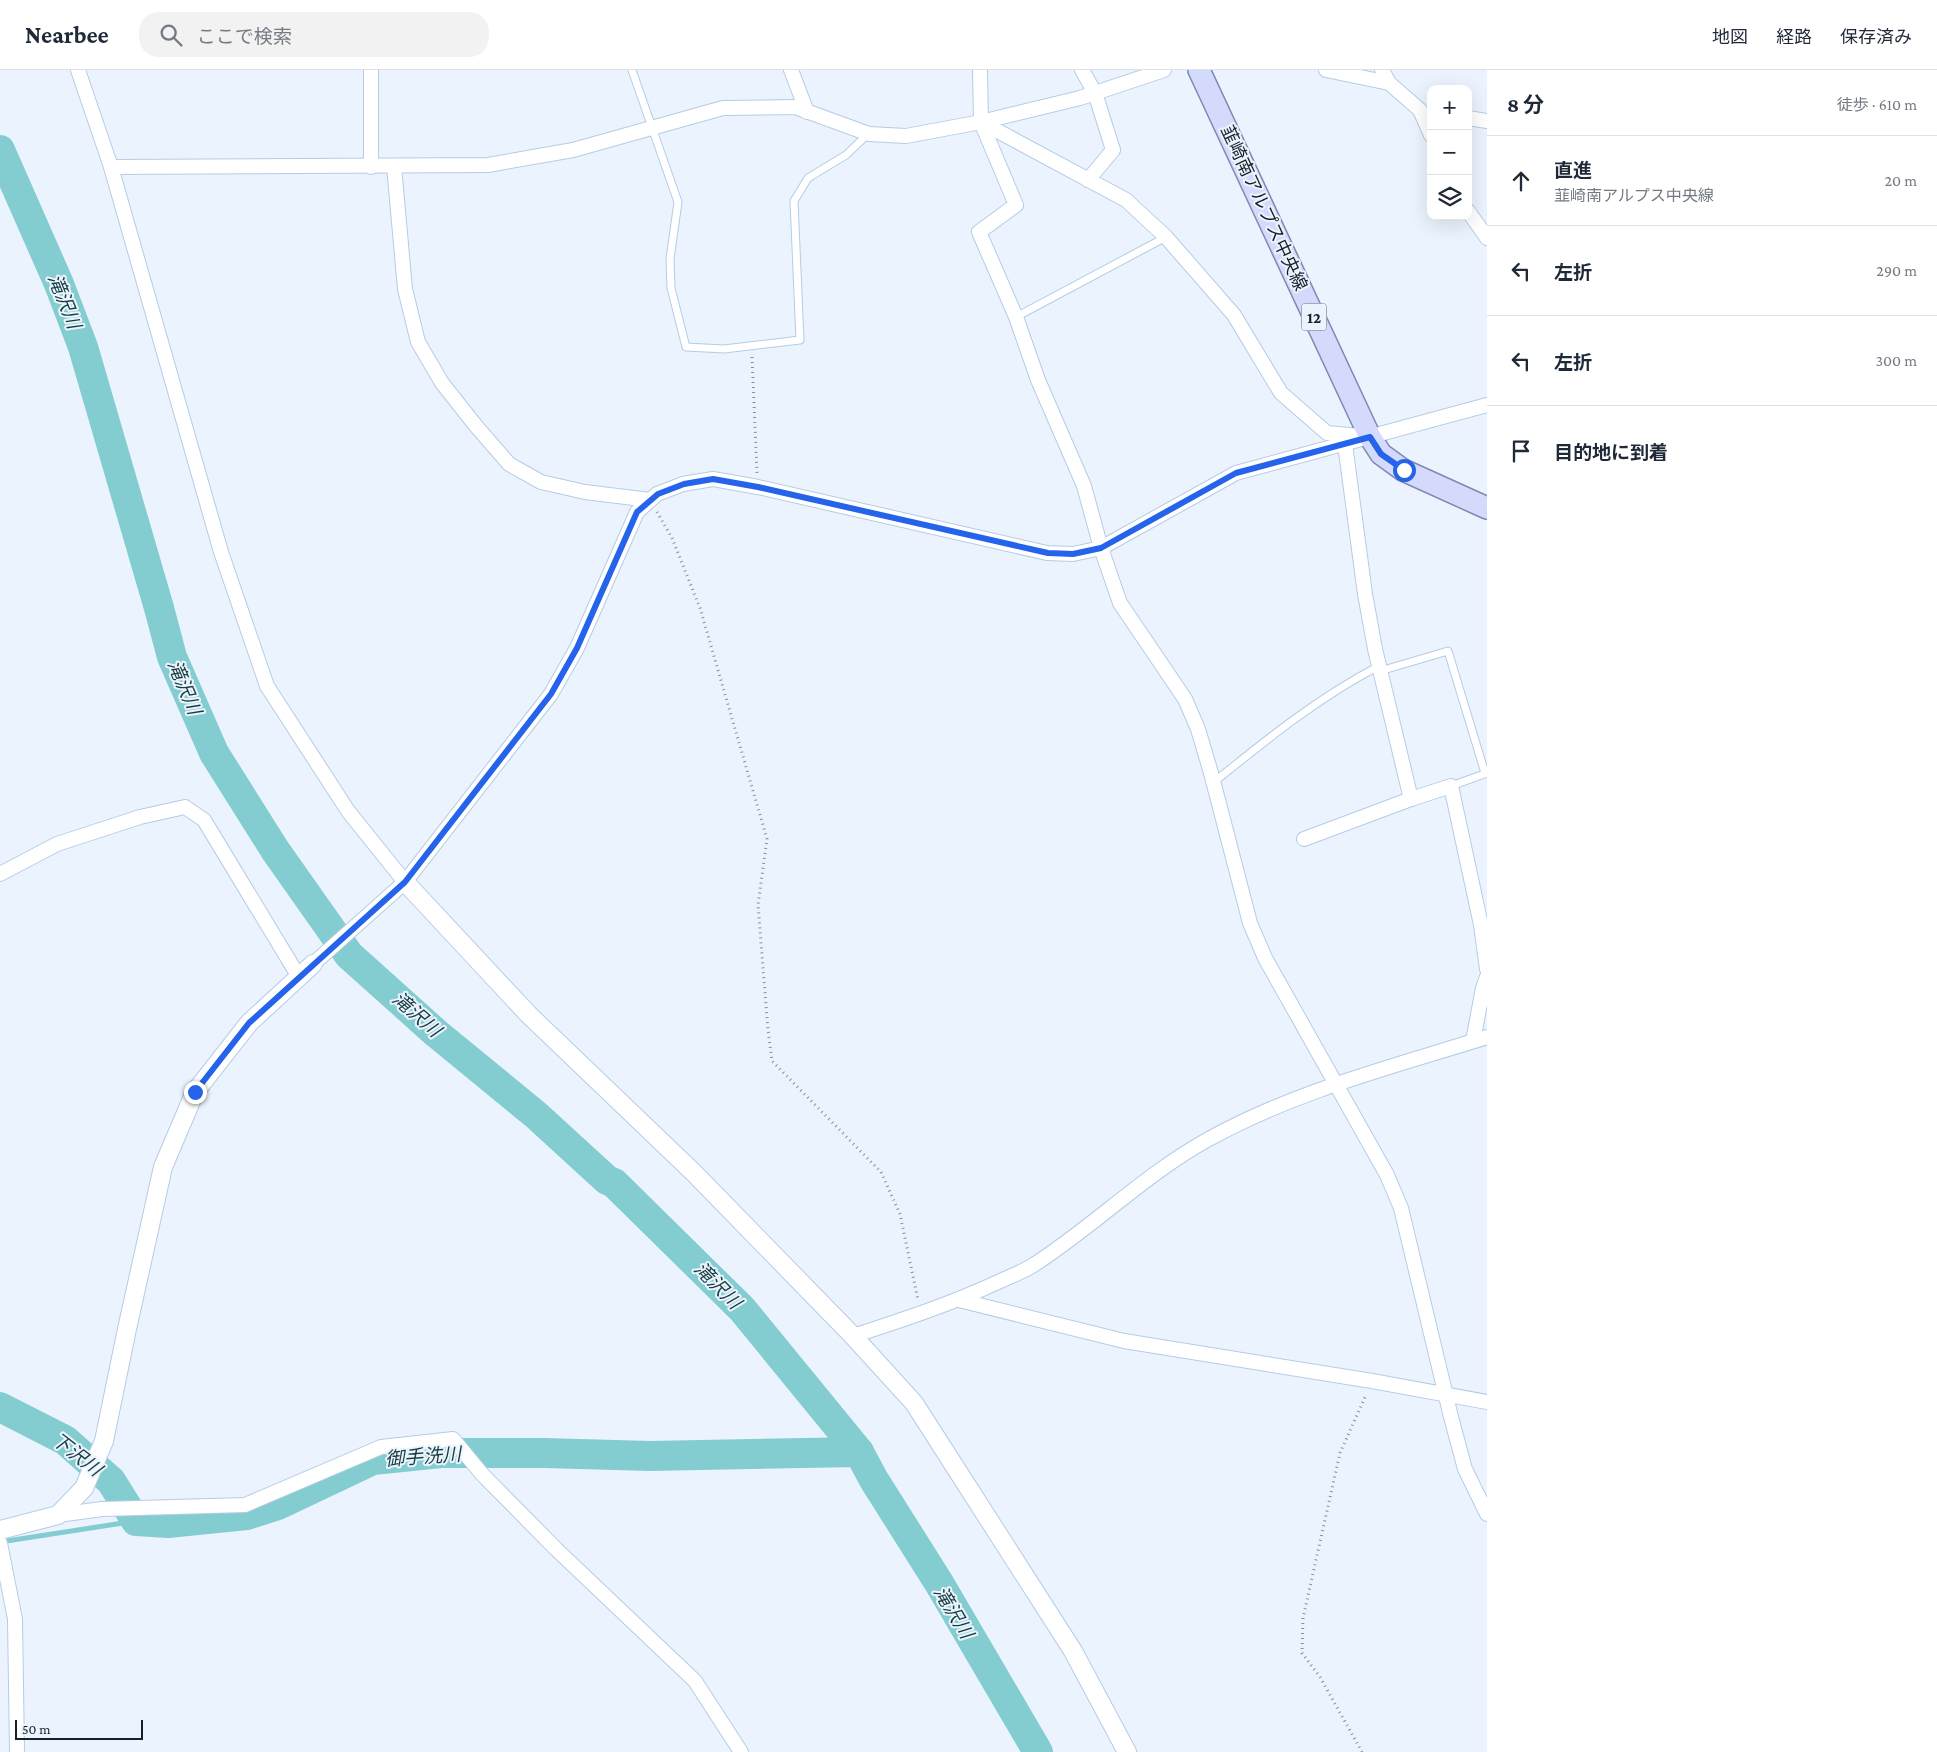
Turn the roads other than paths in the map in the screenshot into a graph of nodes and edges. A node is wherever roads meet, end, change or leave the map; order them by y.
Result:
1 (78, 70) edge
2 (371, 70) edge
3 (632, 70) edge
4 (791, 70) edge
5 (980, 70) edge
6 (1082, 70) edge
7 (1164, 70) edge
8 (1199, 70) edge
9 (1326, 70) edge
10 (1382, 70) edge
11 (1389, 83) junction
12 (1095, 93) junction
13 (1426, 111) edge
14 (806, 112) junction
15 (1472, 119) edge
16 (1487, 121) edge
17 (981, 122) junction
18 (653, 127) junction
19 (1430, 130) edge
20 (869, 134) junction
21 (371, 166) junction
22 (394, 166) junction
23 (111, 167) junction
24 (1088, 180) junction
25 (1472, 217) edge
26 (1166, 237) junction
27 (1487, 238) edge
28 (1016, 317) junction
29 (1487, 405) edge
30 (1370, 437) junction
31 (1345, 444) junction
32 (650, 500) junction
33 (1487, 508) edge
34 (1101, 548) junction
35 (1379, 669) junction
36 (1486, 773) edge
37 (1214, 782) junction
38 (1451, 786) junction
39 (1411, 799) junction
40 (1304, 839) dead end
41 (0, 874) edge
42 (405, 882) junction
43 (312, 964) joint
44 (1487, 968) edge
45 (299, 976) junction
46 (1487, 977) edge
47 (1487, 1037) edge
48 (1473, 1041) junction
49 (1335, 1084) junction
50 (959, 1300) junction
51 (853, 1336) junction
52 (1445, 1394) junction
53 (1487, 1402) edge
54 (1487, 1514) edge
55 (58, 1515) junction
56 (0, 1530) edge
57 (0, 1543) edge
58 (17, 1752) edge
59 (741, 1752) edge
60 (1127, 1752) edge

1 - 23 street
2 - 21 street
3 - 18 lane
4 - 14 street
5 - 17 street
6 - 12 street
7 - 12 street
8 - 30 main road, 韮崎南アルプス中央線 / 12
9 - 11 street
10 - 11 street
11 - 13 street
12 - 17 street
12 - 24 street
13 - 19 street
14 - 18 street
14 - 20 street
15 - 16 street
17 - 20 street
17 - 24 street
17 - 28 street
18 - 20 lane
18 - 22 street
21 - 22 street
21 - 23 street
22 - 32 street
23 - 42 street
24 - 26 street
25 - 27 street
26 - 28 lane
26 - 30 street
28 - 34 street
29 - 30 street
30 - 31 street
30 - 33 main road, 韮崎南アルプス中央線 / 12
31 - 34 street
31 - 35 street
32 - 34 street
32 - 42 street
34 - 37 street
35 - 36 lane
35 - 37 lane
35 - 39 street
36 - 38 lane
37 - 49 street
38 - 39 street
38 - 44 street
39 - 40 street
41 - 45 street
42 - 43 street
42 - 51 street
43 - 45 street
45 - 55 street
46 - 48 street
47 - 48 street
48 - 49 street
49 - 50 street
49 - 52 street
50 - 51 street
50 - 52 street
51 - 60 street
52 - 53 street
52 - 54 street
55 - 56 street
55 - 59 street
57 - 58 street

